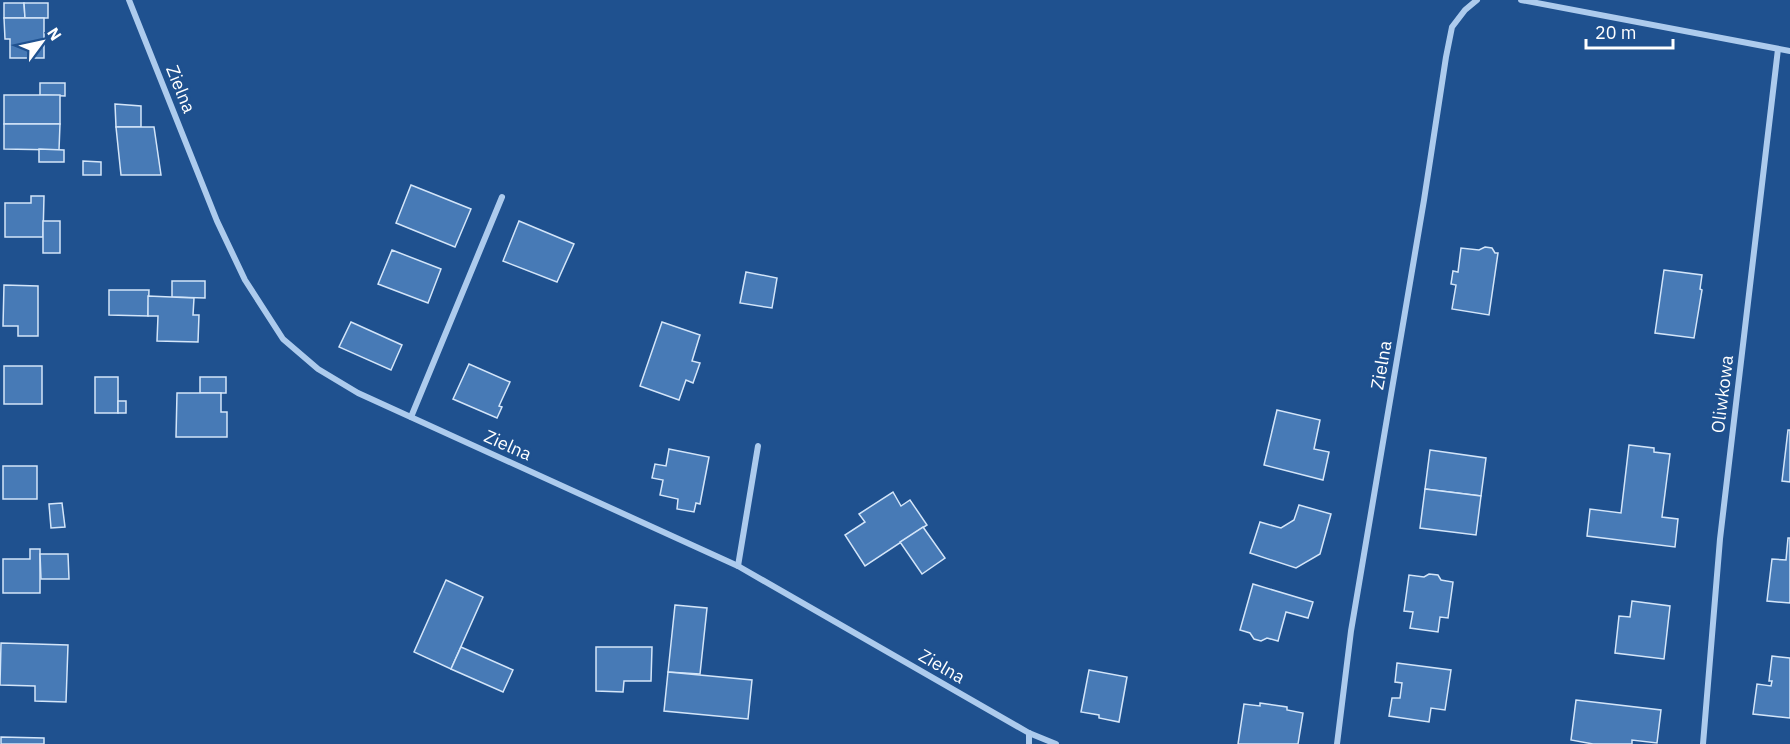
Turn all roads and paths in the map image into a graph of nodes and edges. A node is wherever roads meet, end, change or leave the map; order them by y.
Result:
1 (129, 0) edge
2 (1477, 0) edge
3 (1521, 0) edge
4 (1778, 49) junction
5 (1790, 51) edge
6 (502, 197) dead end
7 (411, 417) junction
8 (758, 446) dead end
9 (738, 566) junction
10 (1029, 733) junction
11 (1029, 744) edge
12 (1056, 744) edge
13 (1337, 744) edge
14 (1703, 744) edge

1 - 7 street, Zielna
2 - 13 street, Zielna
3 - 4 street
4 - 5 street
4 - 14 street, Oliwkowa
6 - 7 street
7 - 9 street, Zielna
8 - 9 street
9 - 10 street, Zielna
10 - 11 street
10 - 12 street, Zielna

